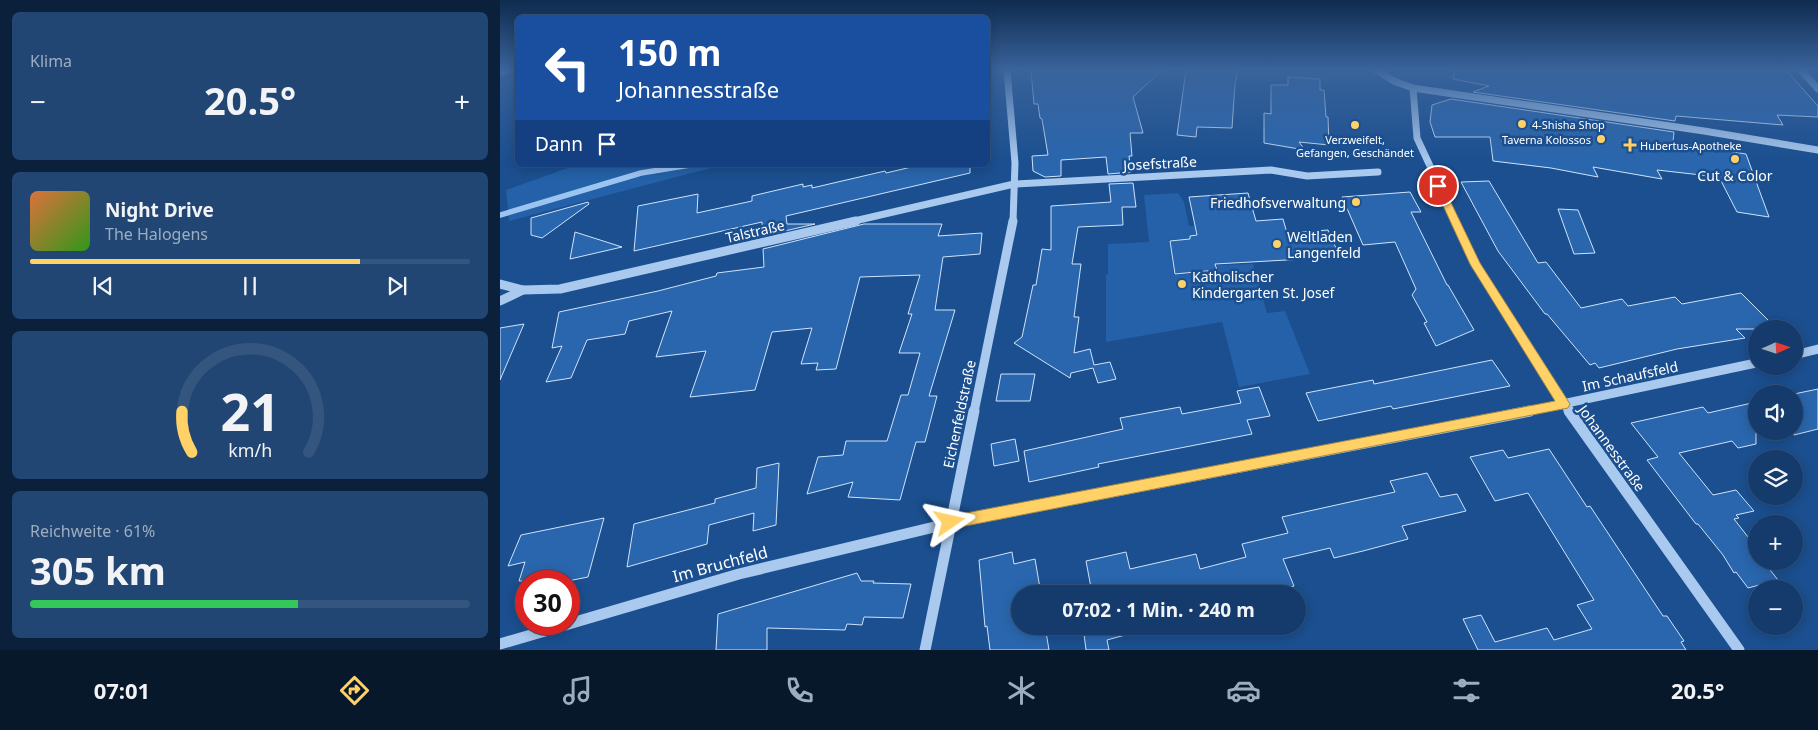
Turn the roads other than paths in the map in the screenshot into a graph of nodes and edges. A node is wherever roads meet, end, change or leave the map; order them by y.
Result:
1 (1010, 100) edge
2 (1413, 100) edge
3 (1498, 100) edge
4 (1818, 150) edge
5 (1378, 172) dead end
6 (1014, 184) junction
7 (500, 284) edge
8 (523, 290) junction
9 (500, 301) edge
10 (1818, 350) edge
11 (1803, 353) edge
12 (1748, 365) edge
13 (1564, 404) junction
14 (950, 522) junction
15 (500, 644) edge
16 (925, 650) edge
17 (1739, 650) edge

1 - 6 street, Eichenfeldstraße
2 - 13 street, Johannesstraße
3 - 4 street
5 - 6 street, Josefstraße
6 - 8 street, Talstraße
6 - 14 street, Eichenfeldstraße
7 - 8 street, Talstraße
8 - 9 street
10 - 11 street
12 - 13 street, Im Schaufsfeld
13 - 14 street, Im Schaufsfeld
13 - 17 street, Johannesstraße
14 - 15 street, Im Bruchfeld
14 - 16 street, Eichenfeldstraße

